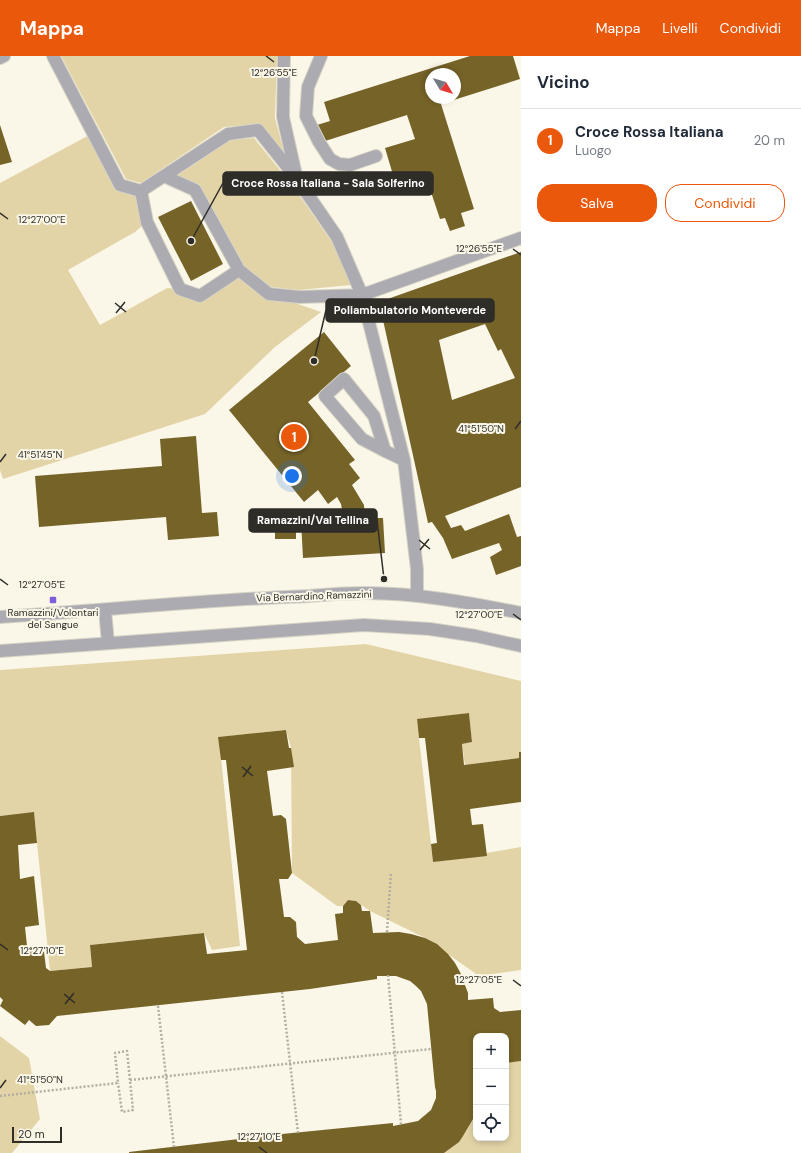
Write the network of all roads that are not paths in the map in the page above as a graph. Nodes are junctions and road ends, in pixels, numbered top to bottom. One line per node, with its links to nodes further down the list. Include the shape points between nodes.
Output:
1 (4, 56): 5 (street)
2 (53, 56): 9 (street, via 120,185)
3 (284, 56): 8 (street, via 283,117)
4 (321, 56): 6 (street, via 308,87 306,116 319,142 330,159 339,164 350,165)
5 (0, 58)
6 (376, 156)
7 (164, 176): 8 (street, via 228,134 258,130); 9 (street); 11 (street, via 195,190)
8 (297, 178): 12 (street, via 337,237)
9 (141, 191): 11 (street, via 147,222 180,290 200,296)
10 (521, 238): 12 (street)
11 (239, 270): 12 (street, via 269,294 300,297)
12 (362, 294): 14 (street)
13 (385, 451): 13 (street, via 362,439 325,396 344,379 374,416); 14 (street)
14 (404, 460): 15 (street, via 417,569)
15 (417, 596): 16 (street, Via Bernardino Ramazzini, via 358,593); 17 (street, Via Bernardino Ramazzini)
16 (105, 610): 18 (street, Via Bernardino Ramazzini); 19 (street)
17 (521, 613)
18 (0, 617)
19 (108, 643): 20 (street, via 364,625 430,629); 21 (street)
20 (521, 646)
21 (0, 650)

